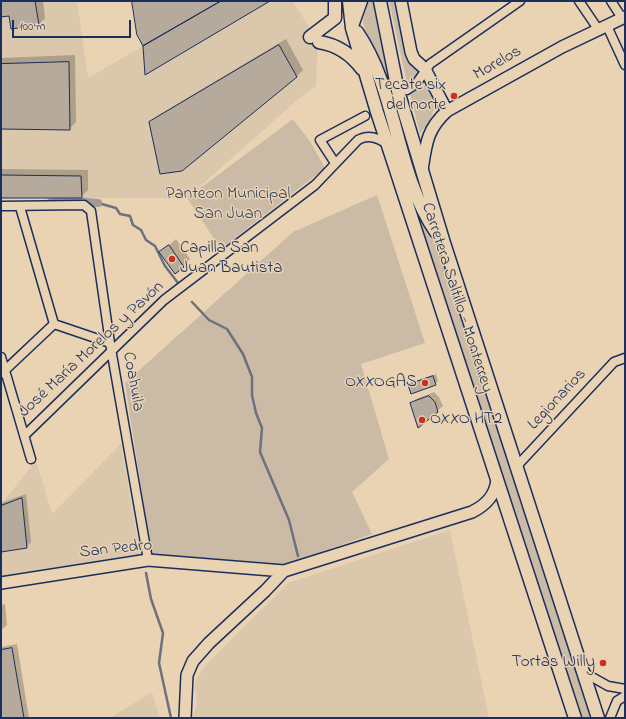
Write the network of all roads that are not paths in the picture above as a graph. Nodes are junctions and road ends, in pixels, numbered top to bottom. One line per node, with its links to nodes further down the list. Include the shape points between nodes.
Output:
1 (335, 1): 14 (main road, via 335,18 315,39 345,52 356,61)
2 (348, 1): 10 (main road, Carretera Saltillo - Monterrey)
3 (361, 1): 10 (main road)
4 (380, 1): 20 (main road, Carretera Saltillo - Monterrey, via 398,91)
5 (401, 1): 13 (street, via 411,52 414,59)
6 (520, 1): 13 (street)
7 (580, 1): 11 (street)
8 (611, 1): 9 (street)
9 (624, 18): 11 (street, Morelos)
10 (352, 28): 14 (main road, Carretera Saltillo - Monterrey); 23 (main road, via 355,28 372,56 415,190 427,217)
11 (602, 28): 12 (street); 16 (street, Morelos, via 562,47)
12 (625, 65)
13 (425, 69): 15 (street, via 416,84); 16 (street)
14 (366, 75): 18 (main road, Carretera Saltillo - Monterrey)
15 (407, 90)
16 (448, 111): 20 (street, Morelos, via 430,131)
17 (365, 116): 19 (street, via 320,140)
18 (388, 145): 19 (street, José María Morelos y Pavón, via 376,138 363,137 351,145); 32 (main road, Carretera Saltillo - Monterrey)
19 (335, 163): 25 (street, José María Morelos y Pavón, via 315,185 164,300)
20 (422, 170): 23 (main road, Carretera Saltillo - Monterrey)
21 (1, 206): 22 (street)
22 (20, 206): 24 (street); 25 (street, Coahuila, via 84,205 90,208 93,214)
23 (444, 243): 31 (main road, Carretera Saltillo - Monterrey)
24 (54, 324): 25 (street); 28 (street)
25 (111, 347): 29 (street, José María Morelos y Pavón); 33 (street, Coahuila)
26 (1, 357): 28 (street)
27 (625, 358): 31 (street, Legionarios, via 614,362)
28 (3, 373): 29 (street)
29 (25, 435): 30 (street)
30 (31, 459)
31 (516, 467): 38 (main road, Carretera Saltillo - Monterrey)
32 (497, 480): 35 (street, via 488,502 472,512); 42 (main road, Carretera Saltillo - Monterrey)
33 (148, 560): 34 (street, San Pedro); 36 (street, San Pedro)
34 (254, 569): 35 (street, San Pedro); 37 (street, via 264,580)
35 (284, 571): 37 (street)
36 (1, 583)
37 (265, 591): 41 (street, via 208,643 193,661 188,675)
38 (583, 672): 39 (street, via 608,686); 43 (main road, Carretera Saltillo - Monterrey)
39 (625, 689)
40 (625, 696): 44 (street, via 617,701)
41 (184, 718)
42 (575, 718)
43 (598, 718)
44 (610, 718)

